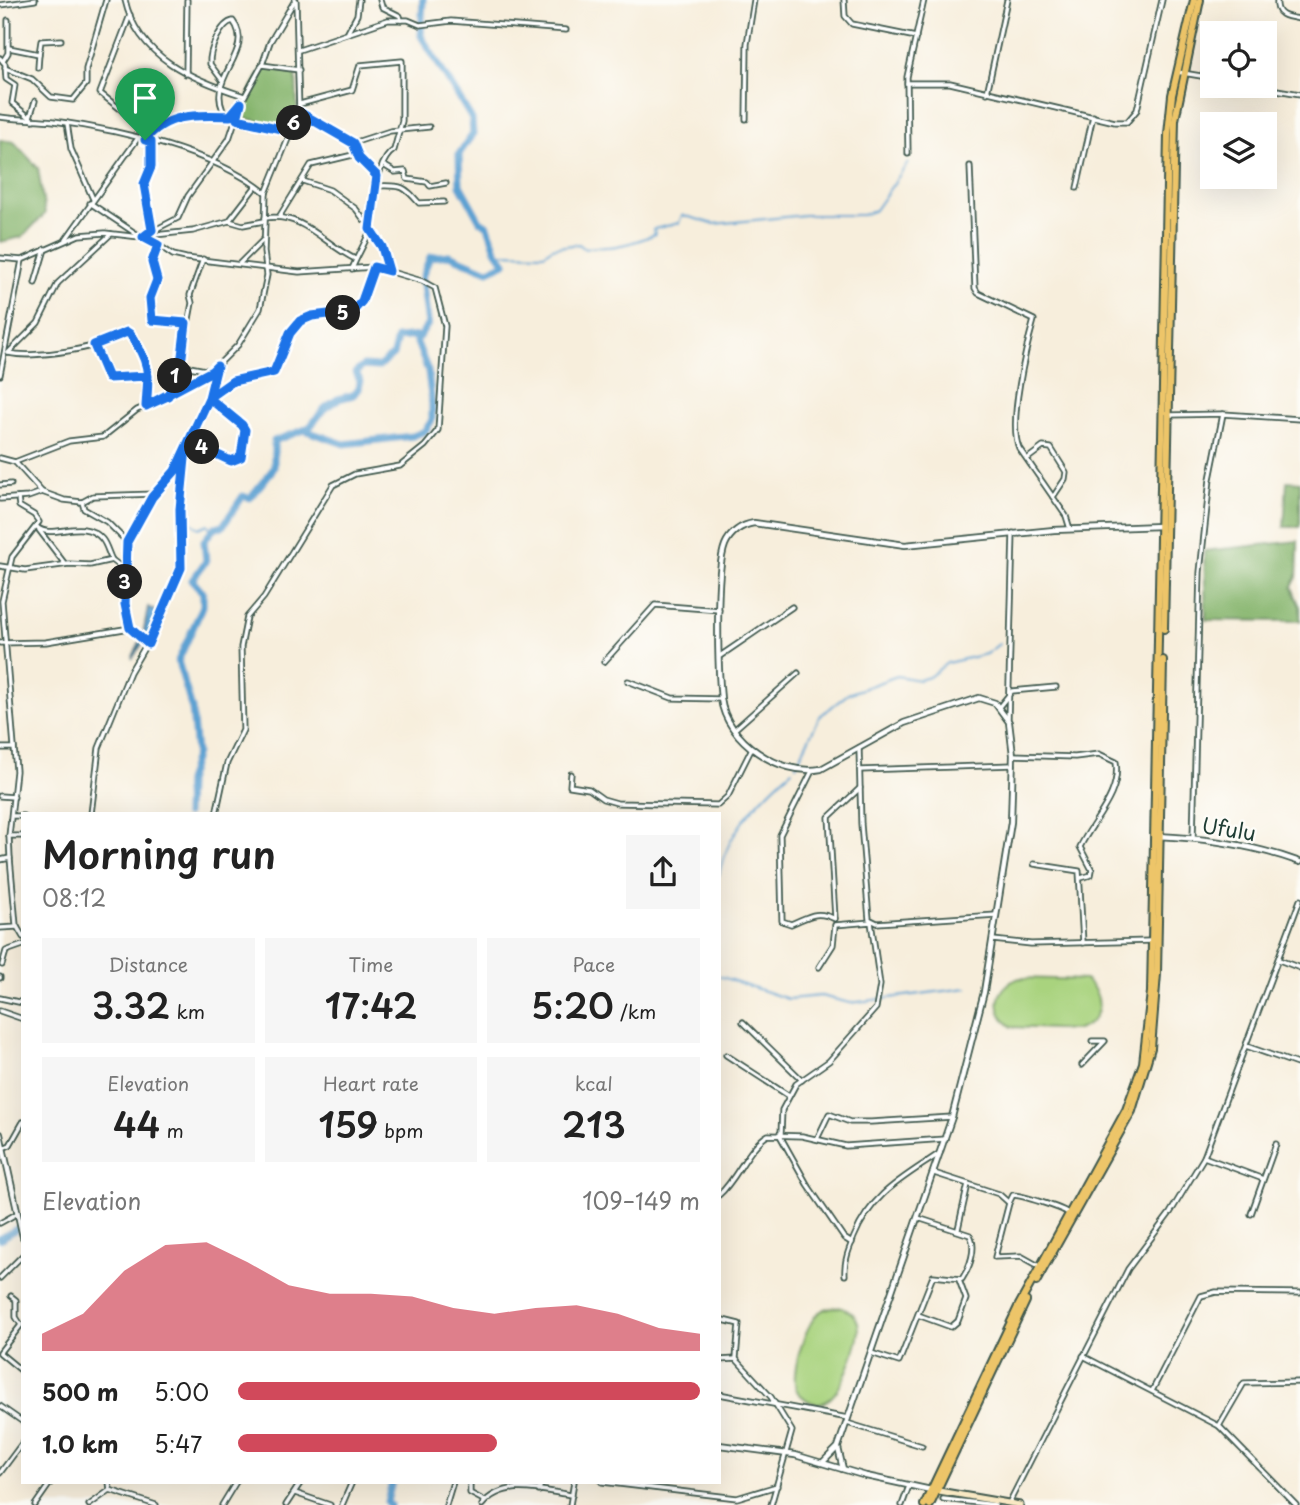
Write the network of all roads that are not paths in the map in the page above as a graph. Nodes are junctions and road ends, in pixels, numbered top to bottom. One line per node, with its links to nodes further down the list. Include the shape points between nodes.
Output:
1 (35, 0): 16 (street)
2 (106, 0): 30 (street, via 86,83 73,100 51,97 32,79)
3 (125, 0): 17 (street)
4 (187, 0): 34 (street)
5 (295, 0): 26 (street); 29 (street)
6 (359, 0): 22 (street)
7 (380, 0): 20 (street, via 382,7)
8 (754, 0): 52 (street, via 747,44)
9 (844, 0): 23 (street, via 845,16 852,24)
10 (924, 0): 23 (street)
11 (1007, 0): 40 (street)
12 (1162, 0): 48 (street, via 1135,115 1122,122)
13 (1195, 0): 33 (highway)
14 (1200, 0): 33 (highway)
15 (1277, 0): 18 (street, via 1282,16)
16 (0, 5)
17 (130, 15): 34 (street, via 147,47); 54 (street, via 100,93 124,112)
18 (1300, 19)
19 (8, 20): 25 (street)
20 (401, 20): 21 (street, via 420,25 451,21); 22 (street, via 384,20)
21 (566, 30)
22 (348, 32): 26 (street)
23 (916, 37): 37 (street)
24 (61, 40): 27 (street, via 41,41)
25 (9, 48): 27 (street); 28 (street)
26 (299, 50): 32 (street)
27 (39, 54): 31 (street)
28 (2, 60): 30 (street)
29 (261, 65): 32 (street); 42 (street)
30 (5, 68): 50 (street, via 6,79 15,85 12,103)
31 (38, 68)
32 (299, 70): 45 (street)
33 (1180, 73): 35 (street); 110 (highway, via 1171,190); 125 (highway, via 1170,117 1167,169)
34 (186, 74): 38 (street)
35 (1200, 76)
36 (222, 80): 36 (street, via 237,53 233,21 225,24 211,50 210,64); 38 (street)
37 (907, 83): 40 (street, via 950,83); 63 (street)
38 (220, 88): 42 (street); 47 (street, via 218,103)
39 (1277, 90): 41 (street)
40 (987, 93): 48 (street)
41 (1300, 94)
42 (244, 96): 44 (street)
43 (35, 101): 50 (street)
44 (241, 103): 47 (street); 51 (street)
45 (300, 104): 46 (street); 57 (street, via 352,90 360,65 401,59)
46 (299, 112): 56 (street); 61 (street)
47 (226, 116): 54 (street, via 190,114)
48 (1093, 116): 72 (street)
49 (0, 117): 50 (street)
50 (32, 119): 53 (street)
51 (237, 119): 56 (street); 64 (street)
52 (746, 119)
53 (67, 123): 58 (street); 74 (street, via 71,149)
54 (166, 125): 59 (street)
55 (429, 127): 57 (street)
56 (290, 131): 73 (street)
57 (400, 131): 61 (street); 65 (street)
58 (138, 138): 59 (street); 74 (street)
59 (145, 140): 60 (street)
60 (151, 142): 64 (street); 81 (street, via 151,167 144,184)
61 (353, 143): 62 (street)
62 (357, 154): 67 (street); 68 (street, via 311,165)
63 (908, 154)
64 (213, 162): 70 (street); 81 (street, via 178,218)
65 (385, 166): 67 (street); 69 (street, via 395,172 403,170 407,179 430,186)
66 (970, 166): 115 (street, via 975,288 1034,320 1014,424 1016,440)
67 (377, 176): 71 (street)
68 (303, 181): 76 (street); 79 (street, via 330,191)
69 (446, 183)
70 (256, 186): 73 (street); 78 (street)
71 (377, 186): 75 (street, via 414,193 419,203); 79 (street)
72 (1077, 188)
73 (266, 193): 77 (street)
74 (91, 201): 83 (street); 85 (street)
75 (444, 202)
76 (279, 217): 77 (street); 91 (street, via 310,226)
77 (265, 220): 78 (street, via 243,225); 84 (street)
78 (229, 221): 83 (street)
79 (371, 222): 80 (street)
80 (370, 229): 91 (street); 96 (street, via 382,247)
81 (152, 230): 83 (street)
82 (111, 234): 83 (street); 85 (street, via 86,234); 100 (street, via 58,282 38,323)
83 (141, 237): 86 (street)
84 (264, 239): 92 (street); 93 (street)
85 (65, 241): 87 (street)
86 (158, 245): 89 (street, via 173,255); 98 (street, via 152,262 157,280 150,298 150,317)
87 (45, 249): 90 (street); 97 (street)
88 (0, 258): 90 (street)
89 (203, 259): 92 (street); 98 (street)
90 (22, 260): 100 (street)
91 (355, 260): 95 (street)
92 (240, 263): 93 (street)
93 (266, 267): 95 (street, via 319,273); 102 (street, via 258,314)
94 (374, 267): 95 (street); 96 (street); 107 (street, via 357,308 300,321 274,372 233,381)
95 (352, 269)
96 (389, 271): 164 (street, via 430,285 438,297 445,326 438,430 400,466 355,474 333,485 247,617 240,664 243,730 227,763)
97 (35, 283)
98 (186, 323): 101 (street)
99 (94, 345): 100 (street, via 53,353); 105 (street, via 108,378); 105 (street, via 127,332 144,351)
100 (6, 353): 104 (street)
101 (179, 365): 103 (street); 106 (street)
102 (217, 366): 103 (street); 107 (street)
103 (212, 371): 106 (street)
104 (0, 375)
105 (148, 376): 108 (street)
106 (168, 396): 108 (street)
107 (209, 398): 112 (street); 112 (street, via 238,419 245,430 241,457 231,461)
108 (146, 406): 116 (street, via 103,437 69,441)
109 (1223, 414): 110 (street); 111 (street); 170 (street, via 1210,479 1200,572)
110 (1168, 415): 169 (highway)
111 (1300, 419)
112 (190, 442): 113 (street)
113 (186, 448): 120 (street, via 170,479); 140 (street, via 181,568)
114 (0, 458): 116 (street)
115 (1027, 459): 121 (street); 121 (street, via 1043,447 1051,449 1066,472)
116 (15, 462): 119 (street)
117 (11, 484): 118 (street)
118 (0, 485)
119 (42, 492): 122 (street); 124 (street)
120 (155, 494): 124 (street, via 93,496); 129 (street)
121 (1053, 497): 127 (street)
122 (18, 498): 123 (street); 126 (street, via 19,506 38,518)
123 (0, 499)
124 (82, 502): 129 (street, via 84,509 107,522)
125 (1161, 526): 127 (street); 169 (highway)
126 (37, 527): 130 (street, via 45,532 83,529 102,540); 131 (street); 133 (street)
127 (1070, 529): 128 (street)
128 (1013, 533): 137 (street, via 905,545 746,524 730,536 723,551); 146 (street, via 1012,656)
129 (127, 542): 134 (street)
130 (112, 560): 131 (street); 134 (street)
131 (65, 564): 133 (street, via 25,570)
132 (0, 566): 133 (street)
133 (9, 567): 135 (street)
134 (125, 571): 138 (street)
135 (1, 601): 139 (street)
136 (792, 607): 141 (street)
137 (720, 610): 141 (street); 142 (street, via 655,605)
138 (130, 628): 139 (street, via 46,642); 140 (street)
139 (2, 643): 152 (street)
140 (148, 644): 163 (street, via 130,672 97,753)
141 (720, 656): 147 (street)
142 (604, 662)
143 (798, 673): 150 (street)
144 (628, 681): 147 (street, via 672,698)
145 (1056, 687): 146 (street)
146 (1007, 694): 148 (street); 149 (street)
147 (721, 699): 150 (street)
148 (999, 707): 149 (street); 154 (street, via 983,699 964,702 904,723)
149 (1009, 722): 155 (street)
150 (733, 731): 153 (street)
151 (0, 748): 152 (street)
152 (14, 748): 162 (street)
153 (752, 748): 158 (street); 159 (street, via 728,796 714,806 617,803 593,790 570,786)
154 (859, 748): 157 (street); 158 (street)
155 (1013, 755): 156 (street); 175 (street, via 1099,754 1115,761 1105,809 1080,847 1092,870)
156 (1013, 765): 157 (street); 179 (street, via 1011,822)
157 (860, 770): 160 (street)
158 (811, 771): 180 (street, via 780,835 782,921 791,924 804,915 822,914)
159 (571, 774)
160 (860, 788): 180 (street, via 830,817); 181 (street, via 867,911)
161 (0, 796): 162 (street)
162 (14, 797): 165 (street)
163 (90, 812)
164 (216, 812)
165 (13, 816): 166 (street); 167 (street)
166 (21, 816)
167 (9, 836): 168 (street); 171 (street)
168 (21, 836)
169 (1155, 836): 170 (street, Ufulu); 187 (highway); 276 (highway, via 1155,1020 1140,1093 1030,1292)
170 (1193, 838): 173 (street, Ufulu, via 1258,848)
171 (10, 858): 172 (street); 178 (street)
172 (0, 860)
173 (1300, 862)
174 (1034, 864): 175 (street, via 1076,869)
175 (1082, 878): 188 (street)
176 (1300, 900): 190 (street)
177 (21, 909): 178 (street)
178 (15, 910): 183 (street)
179 (996, 915): 181 (street); 186 (street)
180 (835, 919): 182 (street)
181 (872, 922): 182 (street); 204 (street, via 880,985 874,1011 829,1061)
182 (835, 925): 192 (street, via 833,945)
183 (17, 927): 184 (street); 185 (street)
184 (0, 928)
185 (21, 934)
186 (993, 940): 188 (street); 206 (street)
187 (1152, 941): 188 (street); 223 (highway, via 1150,1021 1140,1073 1118,1126)
188 (1083, 943)
189 (21, 947): 191 (street, via 6,951)
190 (1279, 960): 193 (street); 200 (street)
191 (2, 965)
192 (819, 967)
193 (1300, 968)
194 (0, 998): 195 (street)
195 (21, 1003)
196 (0, 1011): 197 (street)
197 (21, 1018)
198 (743, 1021): 204 (street)
199 (1092, 1041): 202 (street, via 1105,1041)
200 (1246, 1046): 203 (street); 215 (street)
201 (726, 1055): 205 (street)
202 (1082, 1065)
203 (1300, 1065)
204 (802, 1080): 205 (street)
205 (789, 1096): 209 (street, via 782,1110)
206 (952, 1117): 210 (street, via 850,1122 829,1114); 211 (street)
207 (21, 1126): 213 (street, via 10,1145)
208 (0, 1134): 213 (street)
209 (780, 1134): 210 (street); 219 (street, via 768,1135 757,1144); 229 (street, via 807,1184)
210 (817, 1139): 211 (street, via 846,1146)
211 (945, 1139): 214 (street)
212 (1276, 1144): 217 (street)
213 (2, 1149): 222 (street)
214 (940, 1153): 216 (street); 229 (street, via 864,1212)
215 (1205, 1157): 217 (street); 241 (street, via 1170,1213 1133,1259)
216 (934, 1173): 218 (street); 225 (street)
217 (1263, 1179): 224 (street)
218 (968, 1184): 220 (street, via 999,1194); 227 (street)
219 (721, 1193)
220 (1009, 1203): 223 (street, via 1013,1195 1024,1196); 231 (street, via 995,1257 1021,1256)
221 (21, 1205): 222 (street)
222 (15, 1211): 226 (street); 228 (street)
223 (1069, 1213): 231 (highway)
224 (1251, 1214)
225 (918, 1218): 227 (street); 240 (street)
226 (0, 1223)
227 (958, 1229): 234 (street, via 974,1243 965,1276)
228 (21, 1232)
229 (852, 1243): 232 (street)
230 (21, 1257): 233 (street)
231 (1040, 1266): 276 (highway)
232 (845, 1275)
233 (0, 1278)
234 (959, 1280): 237 (street, via 933,1276); 237 (street, via 966,1299 951,1327)
235 (1300, 1293): 246 (street, via 1216,1292 1201,1296)
236 (11, 1296): 239 (street, via 21,1323)
237 (918, 1315): 240 (street, via 899,1362)
238 (721, 1320): 242 (street, via 739,1324)
239 (0, 1352): 244 (street)
240 (871, 1353): 250 (street)
241 (1083, 1356): 246 (street); 283 (street)
242 (736, 1359): 243 (street); 248 (street)
243 (721, 1360)
244 (21, 1370)
245 (1300, 1382): 252 (street, via 1244,1383)
246 (1152, 1391): 252 (street)
247 (721, 1395): 248 (street)
248 (775, 1404): 250 (street); 257 (street, via 792,1431)
249 (0, 1406): 251 (street)
250 (848, 1420): 255 (street); 256 (street)
251 (21, 1421)
252 (1219, 1426): 300 (street)
253 (21, 1444): 260 (street)
254 (721, 1445): 257 (street)
255 (922, 1446)
256 (838, 1447): 258 (street); 259 (street)
257 (785, 1453): 258 (street); 272 (street)
258 (823, 1462): 259 (street)
259 (843, 1469): 273 (street)
260 (0, 1473)
261 (50, 1484): 284 (street)
262 (109, 1484): 275 (street)
263 (235, 1484): 287 (street)
264 (300, 1484): 278 (street)
265 (351, 1484): 290 (street)
266 (452, 1484): 291 (street)
267 (471, 1484): 282 (street, via 470,1493)
268 (508, 1484): 274 (street)
269 (541, 1484): 277 (street)
270 (574, 1484): 279 (street)
271 (617, 1484): 280 (street)
272 (777, 1486): 280 (street, via 737,1498); 294 (street)
273 (909, 1486): 276 (street); 295 (street)
274 (508, 1488): 277 (street); 282 (street)
275 (110, 1490): 285 (street); 286 (street)
276 (934, 1490): 283 (main road); 296 (highway); 297 (highway)
277 (539, 1491): 279 (street)
278 (295, 1493): 288 (street); 289 (street)
279 (572, 1495): 292 (street)
280 (709, 1496): 293 (street)
281 (943, 1499): 298 (street)
282 (484, 1503)
283 (1009, 1503): 299 (main road)
284 (35, 1505)
285 (89, 1505)
286 (156, 1505)
287 (222, 1505)
288 (286, 1505)
289 (330, 1505)
290 (342, 1505)
291 (446, 1505)
292 (570, 1505)
293 (707, 1505)
294 (771, 1505)
295 (902, 1505)
296 (924, 1505)
297 (930, 1505)
298 (995, 1505)
299 (1020, 1505)
300 (1296, 1505)

